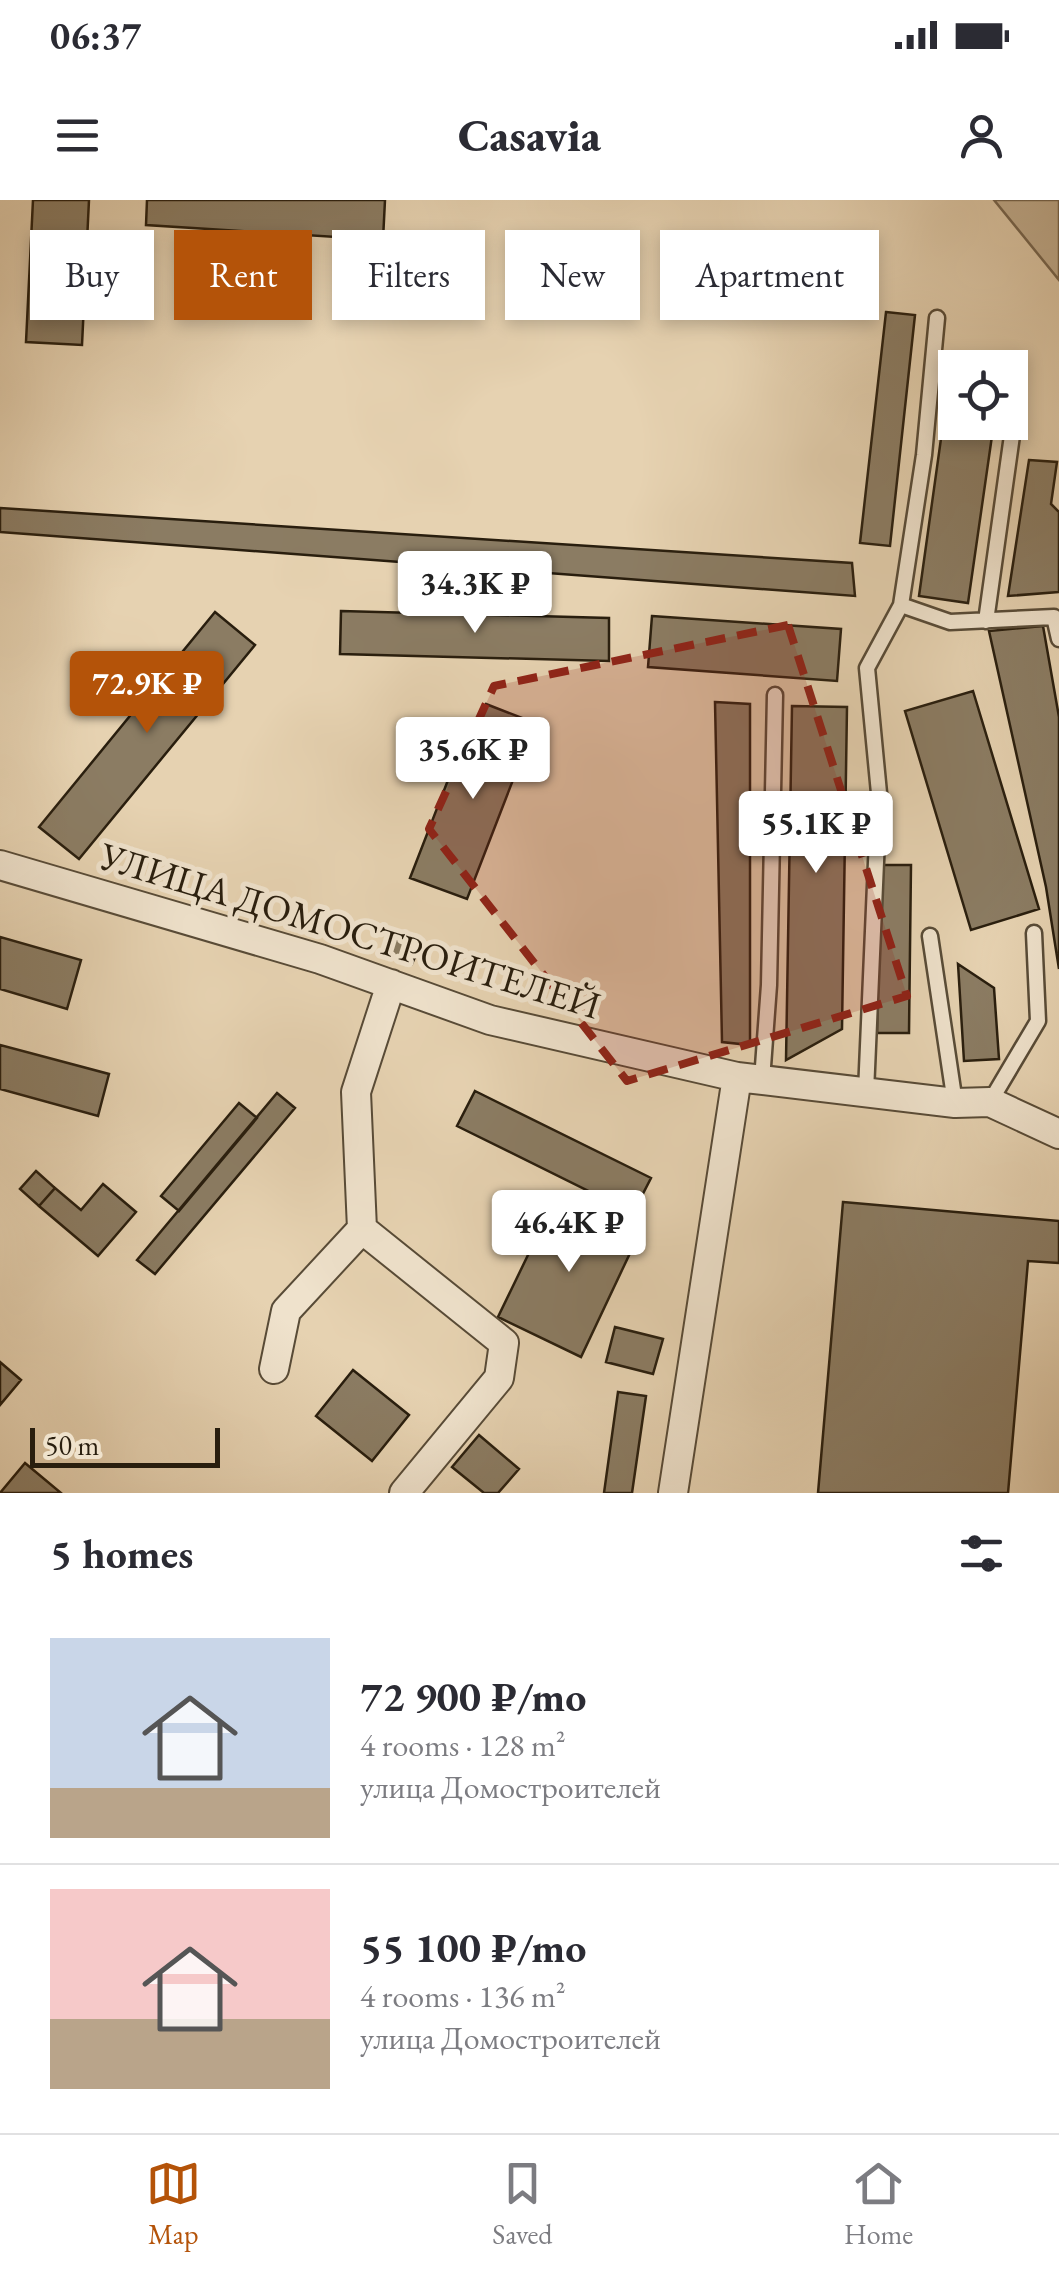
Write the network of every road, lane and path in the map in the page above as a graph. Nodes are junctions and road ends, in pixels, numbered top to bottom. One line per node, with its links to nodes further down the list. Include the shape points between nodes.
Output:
1 (937, 318): 3 (lane)
2 (1011, 440): 4 (lane)
3 (901, 606): 4 (lane, via 950,622); 12 (lane, via 868,668 880,794)
4 (986, 621): 5 (lane, via 1054,616)
5 (1059, 640)
6 (775, 696): 11 (lane, via 768,984)
7 (0, 865): 10 (street, УЛИЦА ДОМОСТРОИТЕЛЕЙ)
8 (1034, 933): 13 (lane, via 1038,1021)
9 (930, 936): 14 (lane)
10 (390, 984): 11 (street, УЛИЦА ДОМОСТРОИТЕЛЕЙ, via 490,1020); 16 (street, via 356,1092)
11 (750, 1079): 12 (street, УЛИЦА ДОМОСТРОИТЕЛЕЙ); 19 (street)
12 (866, 1092): 14 (street, УЛИЦА ДОМОСТРОИТЕЛЕЙ)
13 (990, 1102): 14 (street, УЛИЦА ДОМОСТРОИТЕЛЕЙ); 15 (street)
14 (955, 1103)
15 (1059, 1134)
16 (362, 1229): 17 (street, via 286,1312); 18 (street, via 504,1343 499,1378)
17 (274, 1369)
18 (404, 1493)
19 (673, 1493)

